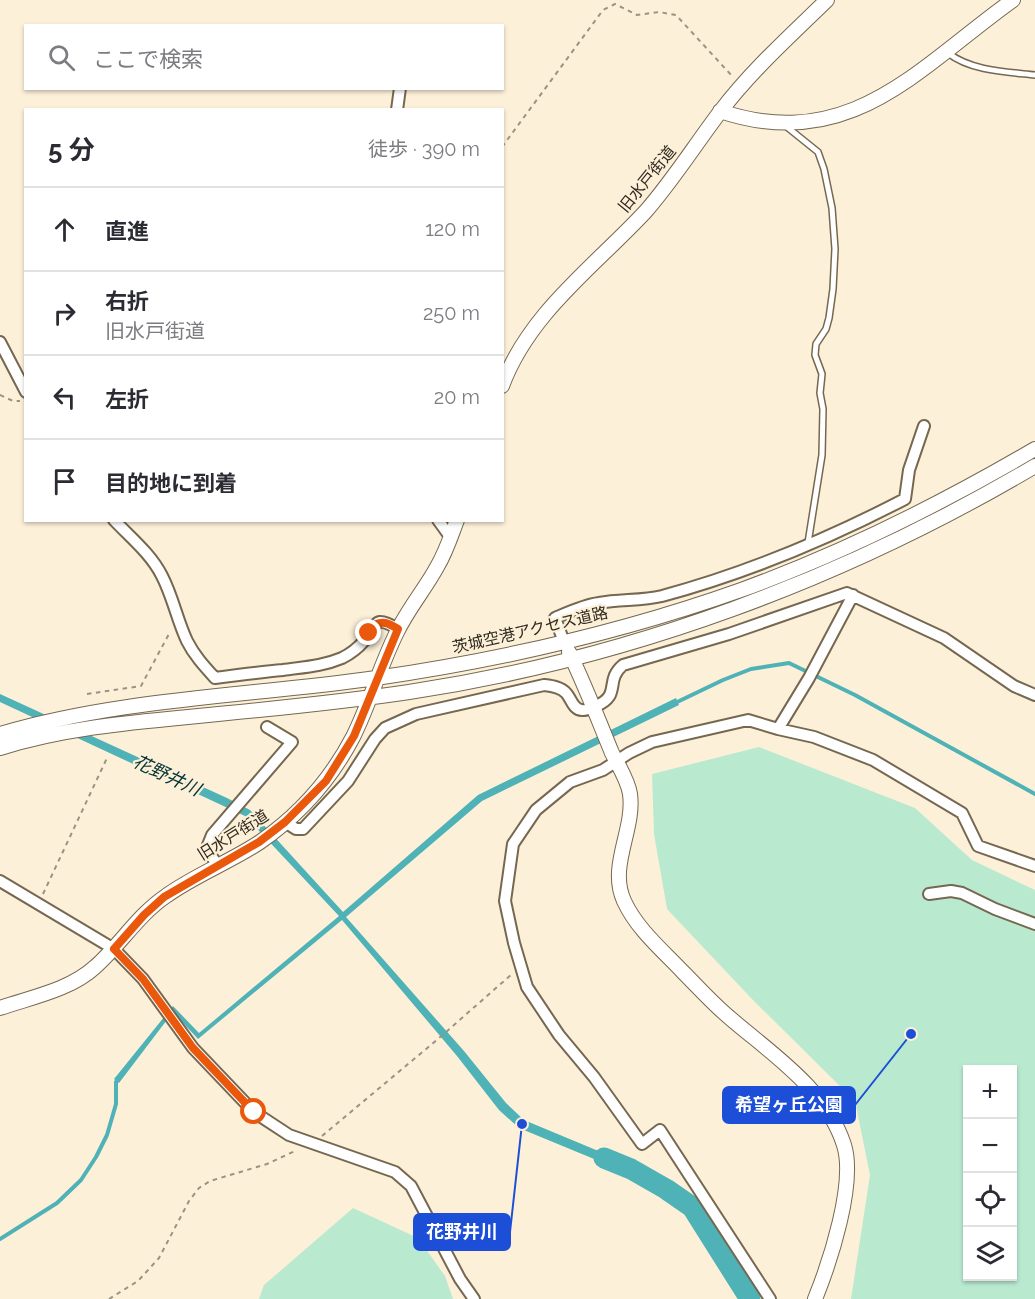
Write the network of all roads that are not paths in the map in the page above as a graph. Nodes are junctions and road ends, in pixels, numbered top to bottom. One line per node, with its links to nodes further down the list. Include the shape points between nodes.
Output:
1 (827, 0): 7 (street, 旧水戸街道)
2 (1013, 0): 3 (street)
3 (947, 52): 4 (lane, via 986,69); 8 (street, via 861,108 841,116)
4 (1035, 75)
5 (400, 90): 6 (street)
6 (397, 108)
7 (720, 111): 8 (street, via 740,118); 10 (street, 旧水戸街道, via 646,210 544,316 517,352)
8 (780, 122): 19 (lane, via 818,152 832,208 835,249 829,318 816,344 815,355 822,374 822,454)
9 (0, 342): 11 (street)
10 (504, 381)
11 (24, 388)
12 (924, 426): 19 (street, via 909,470 905,499)
13 (1035, 449): 22 (street, 茨城空港アクセス道路, via 919,513 828,555 740,590)
14 (1035, 466): 23 (street, via 835,568 659,634)
15 (116, 522): 21 (street, via 150,556 161,574 186,640 215,678 324,665 356,648 377,623 387,622)
16 (439, 522): 18 (street)
17 (456, 522): 18 (street, 旧水戸街道)
18 (451, 538): 21 (street, 旧水戸街道, via 437,568)
19 (808, 545): 22 (street, via 663,596 600,603 565,614 555,618)
20 (853, 596): 25 (street, via 944,638 1014,686); 27 (street, via 847,593 623,665 614,676 608,700); 29 (street)
21 (398, 629): 24 (street, 旧水戸街道)
22 (564, 642): 23 (street); 24 (street, 茨城空港アクセス道路)
23 (573, 659): 26 (street); 27 (street)
24 (376, 678): 26 (street, 旧水戸街道); 30 (street, 茨城空港アクセス道路, via 109,710)
25 (1035, 694)
26 (370, 698): 31 (street, via 92,728); 33 (street, 旧水戸街道, via 354,736 331,774)
27 (592, 707): 32 (street); 33 (street, via 577,709 567,693 544,685 416,714 385,728 348,781 303,829)
28 (267, 727): 34 (street, via 292,742 212,835 208,845)
29 (778, 729): 32 (street, via 748,720 717,726 652,742); 35 (street, via 814,737 873,760 962,813 978,846)
30 (0, 734)
31 (0, 748)
32 (616, 762): 42 (street, via 570,783 536,810 513,844 505,901 526,987 642,1144 660,1130); 43 (street, via 630,793 618,879 632,917 728,1016 809,1087 826,1108 844,1146 846,1191)
33 (280, 826): 34 (street, 旧水戸街道)
34 (218, 865): 39 (street, 旧水戸街道, via 164,897)
35 (1035, 866)
36 (0, 881): 39 (street)
37 (929, 894): 38 (street, via 962,893)
38 (1035, 924)
39 (114, 949): 40 (street, 旧水戸街道, via 79,979); 41 (street, via 143,979 193,1048 254,1112 289,1135 395,1172 411,1186 459,1279)
40 (0, 1008)
41 (474, 1299)
42 (770, 1299)
43 (815, 1299)

